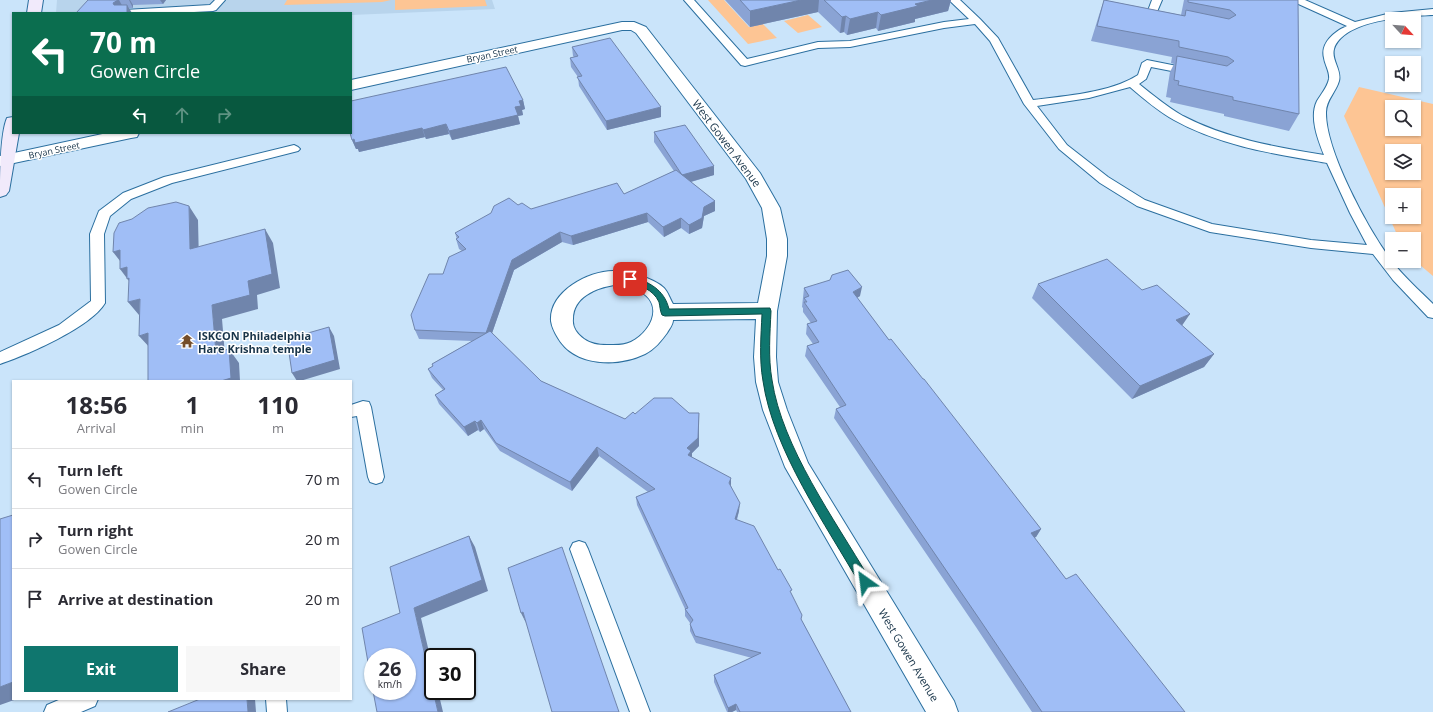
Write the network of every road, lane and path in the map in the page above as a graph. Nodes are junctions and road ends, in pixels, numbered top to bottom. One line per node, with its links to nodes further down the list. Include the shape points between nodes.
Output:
1 (36, 0): 7 (main road)
2 (220, 0): 8 (lane, via 213,8)
3 (689, 0): 11 (lane, via 745,63 818,45 850,44)
4 (954, 0): 11 (lane)
5 (1157, 0): 10 (lane, via 1151,16)
6 (1297, 0): 12 (lane)
7 (34, 12)
8 (143, 12)
9 (1433, 12): 12 (lane, via 1402,14)
10 (1175, 20)
11 (977, 21): 17 (lane, via 994,40)
12 (1354, 25): 21 (lane, via 1339,34 1329,46 1328,53 1334,77 1333,84 1321,102 1320,114)
13 (634, 26): 16 (street, Bryan Street, via 599,31); 25 (street, West Gowen Avenue, via 641,30 764,193 771,208 777,239 777,256)
14 (1204, 75): 15 (lane, via 1147,63 1142,77)
15 (1132, 84): 17 (lane, via 1088,95); 21 (lane, via 1172,114 1199,128 1262,149)
16 (352, 85)
17 (1030, 104): 24 (lane, via 1063,147 1104,180 1141,203 1217,229 1311,244)
18 (12, 126): 22 (main road)
19 (126, 134): 22 (street, Bryan Street)
20 (294, 149): 28 (lane, via 168,180 127,196 104,214 97,234 98,303 84,316 59,332)
21 (1332, 160): 24 (lane)
22 (3, 161): 23 (main road)
23 (0, 191)
24 (1377, 250): 27 (lane, via 1406,287)
25 (767, 311): 26 (street); 37 (street, West Gowen Avenue, via 767,382 797,466)
26 (665, 312): 26 (street, via 663,301 655,291 644,284 630,279 599,280 573,294 565,305 561,317 562,329 569,340 580,348 595,353 629,352 655,336 663,324)
27 (1433, 313)
28 (0, 358)
29 (352, 411): 30 (lane, via 363,407)
30 (376, 477)
31 (579, 549): 36 (lane)
32 (85, 700): 34 (lane)
33 (276, 700): 35 (lane)
34 (54, 712)
35 (277, 712)
36 (640, 712)
37 (943, 712)

